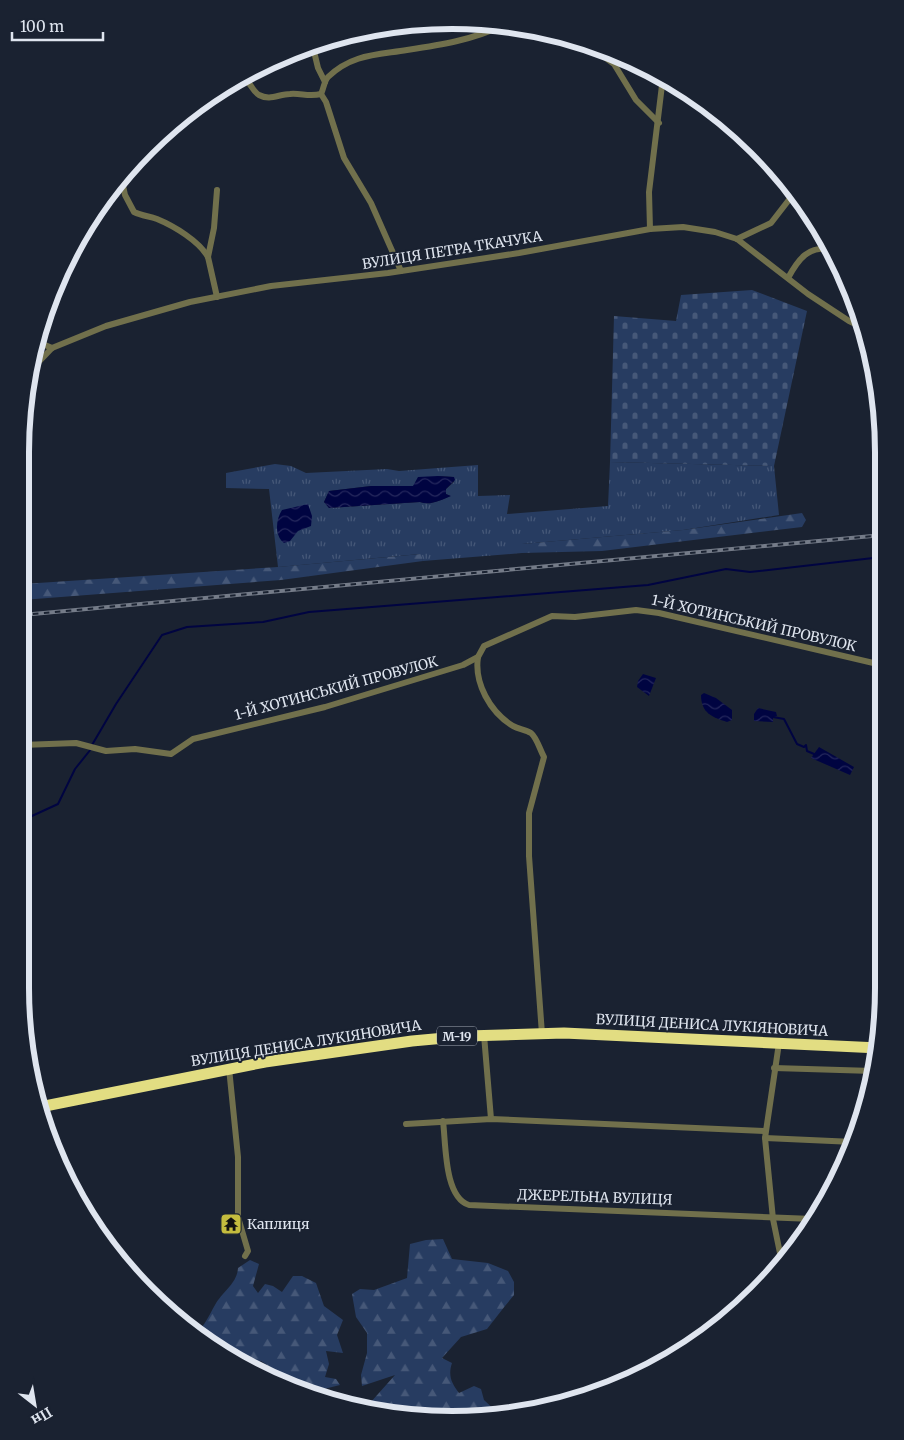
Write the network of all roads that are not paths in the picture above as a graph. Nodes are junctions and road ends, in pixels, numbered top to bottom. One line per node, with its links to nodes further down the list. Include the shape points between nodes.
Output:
1 (490, 31): 5 (street, via 474,38 374,53 336,71)
2 (314, 52): 5 (street)
3 (606, 58): 8 (street, via 614,64 636,100)
4 (248, 81): 7 (street, via 264,98)
5 (325, 82): 7 (street)
6 (662, 84): 8 (street)
7 (320, 94): 16 (street, via 344,158 372,203)
8 (659, 123): 12 (street, via 649,192)
9 (123, 186): 15 (street, via 134,212 175,228)
10 (217, 190): 15 (street)
11 (790, 197): 13 (street, via 770,223)
12 (650, 229): 13 (street, ВУЛИЦЯ ПЕТРА ТКАЧУКА, via 683,227); 16 (street, ВУЛИЦЯ ПЕТРА ТКАЧУКА)
13 (737, 239): 17 (street, ВУЛИЦЯ ПЕТРА ТКАЧУКА)
14 (824, 249): 17 (street, via 804,254)
15 (208, 257): 18 (street)
16 (401, 271): 18 (street, ВУЛИЦЯ ПЕТРА ТКАЧУКА, via 271,286)
17 (788, 278): 19 (street, ВУЛИЦЯ ПЕТРА ТКАЧУКА)
18 (217, 297): 21 (street, ВУЛИЦЯ ПЕТРА ТКАЧУКА, via 106,326)
19 (855, 324)
20 (43, 344): 21 (street)
21 (52, 348): 22 (street, ВУЛИЦЯ ПЕТРА ТКАЧУКА)
22 (39, 361)
23 (478, 657): 24 (street, 1-Й ХОТИНСЬКИЙ ПРОВУЛОК, via 484,646 552,616 575,617 636,610); 25 (street, 1-Й ХОТИНСЬКИЙ ПРОВУЛОК, via 415,681 325,707 193,739 172,754 135,749 106,751 76,743); 26 (street, via 479,680 489,702 511,725 532,734 544,757 529,813 528,856)
24 (875, 663)
25 (29, 745)
26 (542, 1034): 27 (highway, ВУЛИЦЯ ДЕНИСА ЛУКІЯНОВИЧА / М-19); 28 (highway, ВУЛИЦЯ ДЕНИСА ЛУКІЯНОВИЧА / М-19)
27 (484, 1035): 30 (highway, ВУЛИЦЯ ДЕНИСА ЛУКІЯНОВИЧА / М-19, via 412,1041); 34 (street)
28 (779, 1043): 29 (highway, ВУЛИЦЯ ДЕНИСА ЛУКІЯНОВИЧА / М-19); 31 (street)
29 (871, 1048)
30 (230, 1068): 33 (highway, ВУЛИЦЯ ДЕНИСА ЛУКІЯНОВИЧА / М-19); 42 (street, via 238,1157 238,1217 248,1251)
31 (774, 1068): 32 (street); 37 (street)
32 (867, 1071)
33 (45, 1106)
34 (491, 1119): 35 (street); 37 (street)
35 (443, 1121): 36 (street); 39 (street, ДЖЕРЕЛЬНА ВУЛИЦЯ, via 452,1189 460,1202)
36 (406, 1124)
37 (765, 1134): 38 (street); 39 (street)
38 (846, 1141)
39 (773, 1219): 40 (street, ДЖЕРЕЛЬНА ВУЛИЦЯ); 41 (street)
40 (806, 1220)
41 (780, 1255)
42 (245, 1256)

